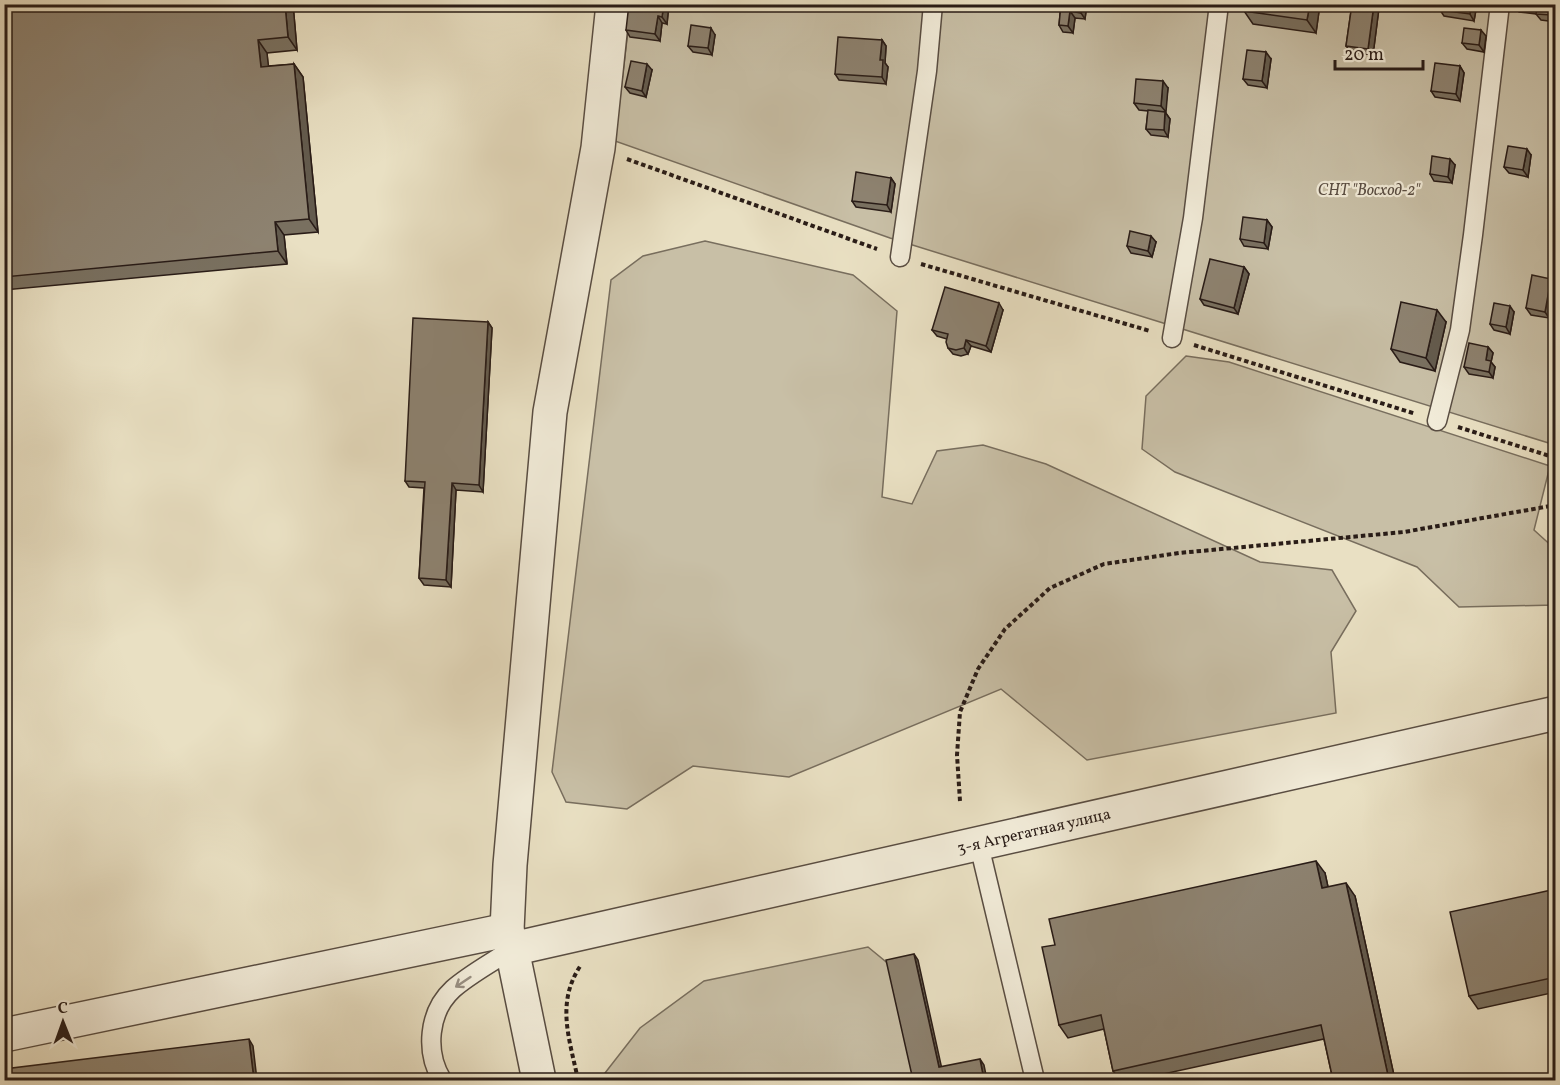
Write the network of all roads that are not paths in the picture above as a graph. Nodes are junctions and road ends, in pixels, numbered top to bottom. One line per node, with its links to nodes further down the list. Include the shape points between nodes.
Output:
1 (613, 4): 10 (street, via 598,148 550,412 510,865)
2 (933, 4): 5 (lane)
3 (1219, 4): 6 (lane, via 1193,218)
4 (1500, 4): 7 (lane, via 1460,330)
5 (900, 257)
6 (1172, 338)
7 (1437, 421)
8 (1556, 713): 9 (street, 3-я Агрегатная улица)
9 (979, 845): 10 (street, 3-я Агрегатная улица); 14 (lane)
10 (509, 940): 11 (street, 3-я Агрегатная улица); 12 (lane, one-way to 12, via 452,989 438,1009 431,1032 432,1056); 13 (street)
11 (4, 1035)
12 (442, 1080)
13 (538, 1080)
14 (1035, 1080)

